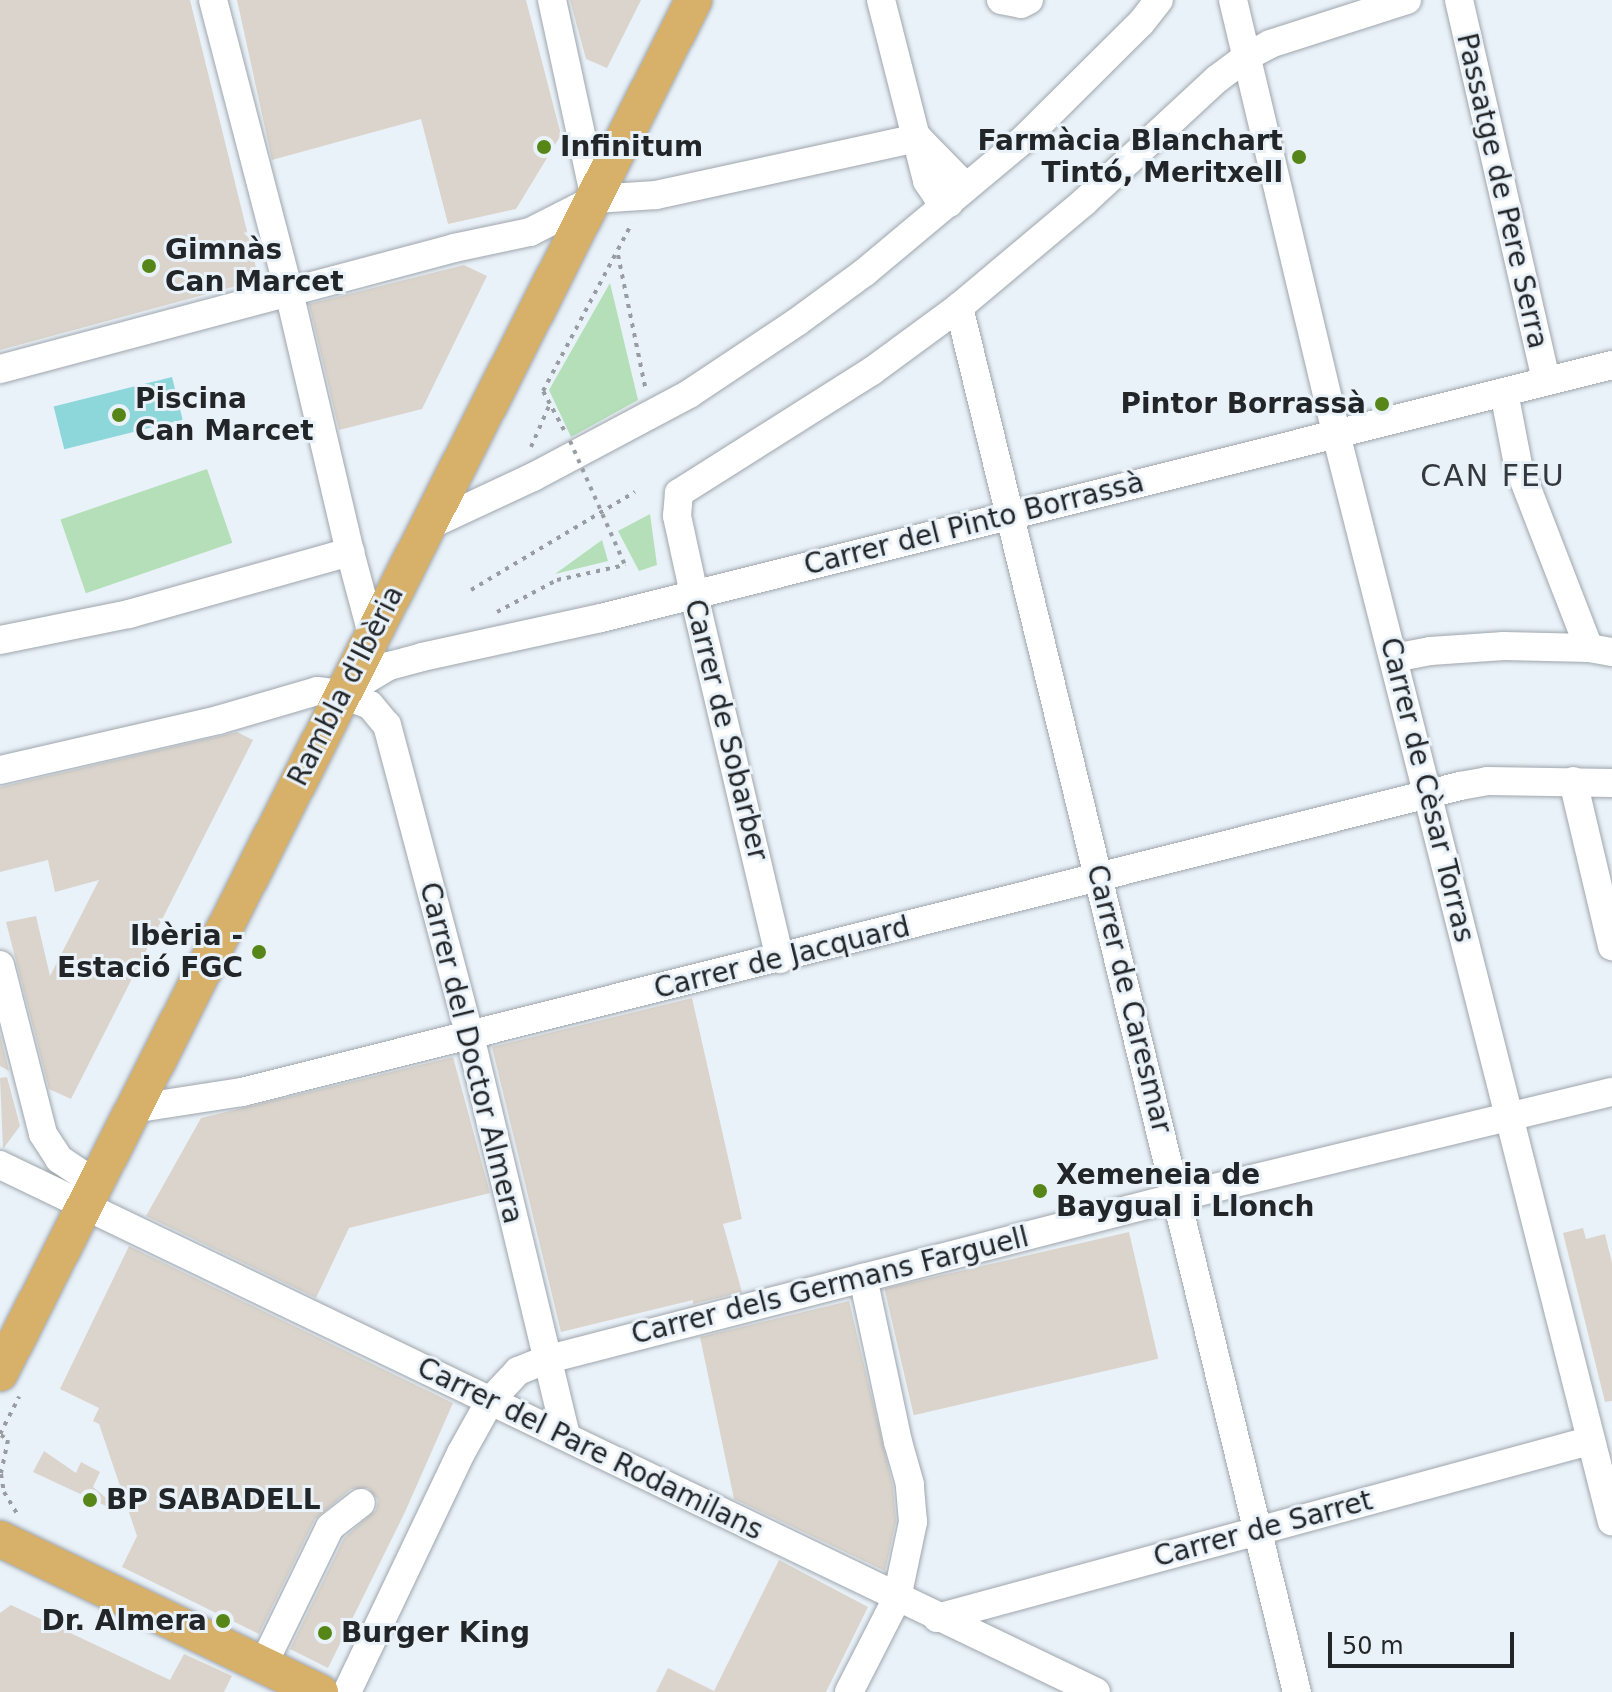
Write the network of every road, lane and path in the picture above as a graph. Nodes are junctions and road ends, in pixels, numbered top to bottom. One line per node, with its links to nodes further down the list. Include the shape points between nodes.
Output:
1 (213, 0): 17 (street)
2 (552, 0): 14 (street)
3 (694, 0): 14 (main road, Rambla d'Ibèria)
4 (881, 0): 12 (street)
5 (1001, 0): 6 (street)
6 (1029, 0)
7 (1159, 0): 15 (street, via 1025,138)
8 (1233, 0): 11 (street, Carrer de Cèsar Torras)
9 (1407, 0): 11 (street, via 1270,44)
10 (1459, 0): 21 (street, Passatge de Pere Serra)
11 (1246, 57): 18 (street); 26 (street, Carrer de Cèsar Torras)
12 (918, 138): 13 (street); 15 (street, via 927,181)
13 (646, 196): 14 (street); 16 (path)
14 (595, 199): 17 (street, via 530,232); 29 (main road, Rambla d'Ibèria)
15 (949, 203): 24 (street, via 797,322)
16 (617, 253): 23 (path, via 543,391); 24 (path)
17 (289, 292): 20 (street); 30 (street)
18 (959, 307): 28 (street, Carrer de Caresmar); 32 (street, Carrer de Sobarber, via 872,371 683,489 676,500)
19 (1612, 365): 21 (street, Carrer del Pinto Borrassà)
20 (0, 369)
21 (1546, 381): 22 (street, Carrer del Pinto Borrassà)
22 (1504, 392): 26 (street, Carrer del Pinto Borrassà); 36 (street, via 1518,465)
23 (549, 406): 25 (path); 33 (path, bridge, via 625,565 557,580)
24 (652, 413): 29 (street)
25 (538, 433)
26 (1336, 434): 28 (street, Carrer del Pinto Borrassà); 37 (street, Carrer de Cèsar Torras)
27 (635, 492): 31 (path)
28 (1011, 515): 32 (street, Carrer del Pinto Borrassà); 43 (street, Carrer de Caresmar)
29 (428, 526): 34 (main road, Rambla d'Ibèria)
30 (350, 552): 34 (street); 35 (street, via 129,614)
31 (471, 590)
32 (694, 594): 38 (street, Carrer del Pinto Borrassà, via 389,666); 45 (street, Carrer de Sobarber)
33 (494, 614)
34 (372, 634): 38 (main road, Rambla d'Ibèria)
35 (0, 640)
36 (1600, 650): 37 (street, via 1504,646)
37 (1394, 658): 42 (street, Carrer de Cèsar Torras)
38 (341, 694): 39 (street, via 317,691 218,720); 47 (street, Carrer del Doctor Almera, via 370,705 387,725); 49 (main road, Rambla d'Ibèria)
39 (0, 770)
40 (1573, 781): 41 (street, Carrer de Jacquard); 42 (street, Carrer de Jacquard, via 1487,781); 44 (street)
41 (1612, 783)
42 (1428, 794): 43 (street, Carrer de Jacquard); 50 (street, Carrer de Cèsar Torras)
43 (1099, 878): 45 (street, Carrer de Jacquard); 53 (street, Carrer de Caresmar)
44 (1612, 946)
45 (780, 959): 47 (street, Carrer de Jacquard)
46 (0, 965): 52 (street, via 47,1141)
47 (470, 1036): 49 (street, Carrer de Jacquard, via 242,1092); 55 (street, Carrer del Doctor Almera)
48 (1612, 1092): 50 (street, Carrer dels Germans Farguell)
49 (132, 1109): 52 (main road, Rambla d'Ibèria)
50 (1510, 1116): 53 (street, Carrer dels Germans Farguell); 60 (street, Carrer de Cèsar Torras)
51 (0, 1165): 52 (street)
52 (89, 1195): 56 (main road, Rambla d'Ibèria); 57 (street, Carrer del Pare Rodamilans)
53 (1177, 1197): 54 (street, Carrer dels Germans Farguell); 64 (street, Carrer de Caresmar)
54 (863, 1278): 55 (street, Carrer dels Germans Farguell); 65 (street, via 910,1484 913,1522)
55 (545, 1360): 57 (street, Carrer dels Germans Farguell, via 518,1371); 59 (street, Carrer del Doctor Almera)
56 (0, 1373)
57 (490, 1401): 59 (street, Carrer del Pare Rodamilans); 69 (street)
58 (0, 1435): 63 (path, via 8,1440 1,1474)
59 (566, 1436): 65 (street, Carrer del Pare Rodamilans)
60 (1589, 1441): 62 (street, Carrer de Cèsar Torras); 64 (street, Carrer de Sarret)
61 (361, 1503): 67 (street, via 330,1527)
62 (1612, 1522)
63 (12, 1531): 67 (main road)
64 (1258, 1531): 66 (street, Carrer de Sarret); 72 (street, Carrer de Caresmar)
65 (897, 1598): 66 (street, Carrer del Pare Rodamilans); 70 (street)
66 (937, 1618): 71 (street, Carrer del Pare Rodamilans)
67 (263, 1665): 68 (main road)
68 (320, 1692)
69 (347, 1692)
70 (849, 1692)
71 (1096, 1692)
72 (1297, 1692)

